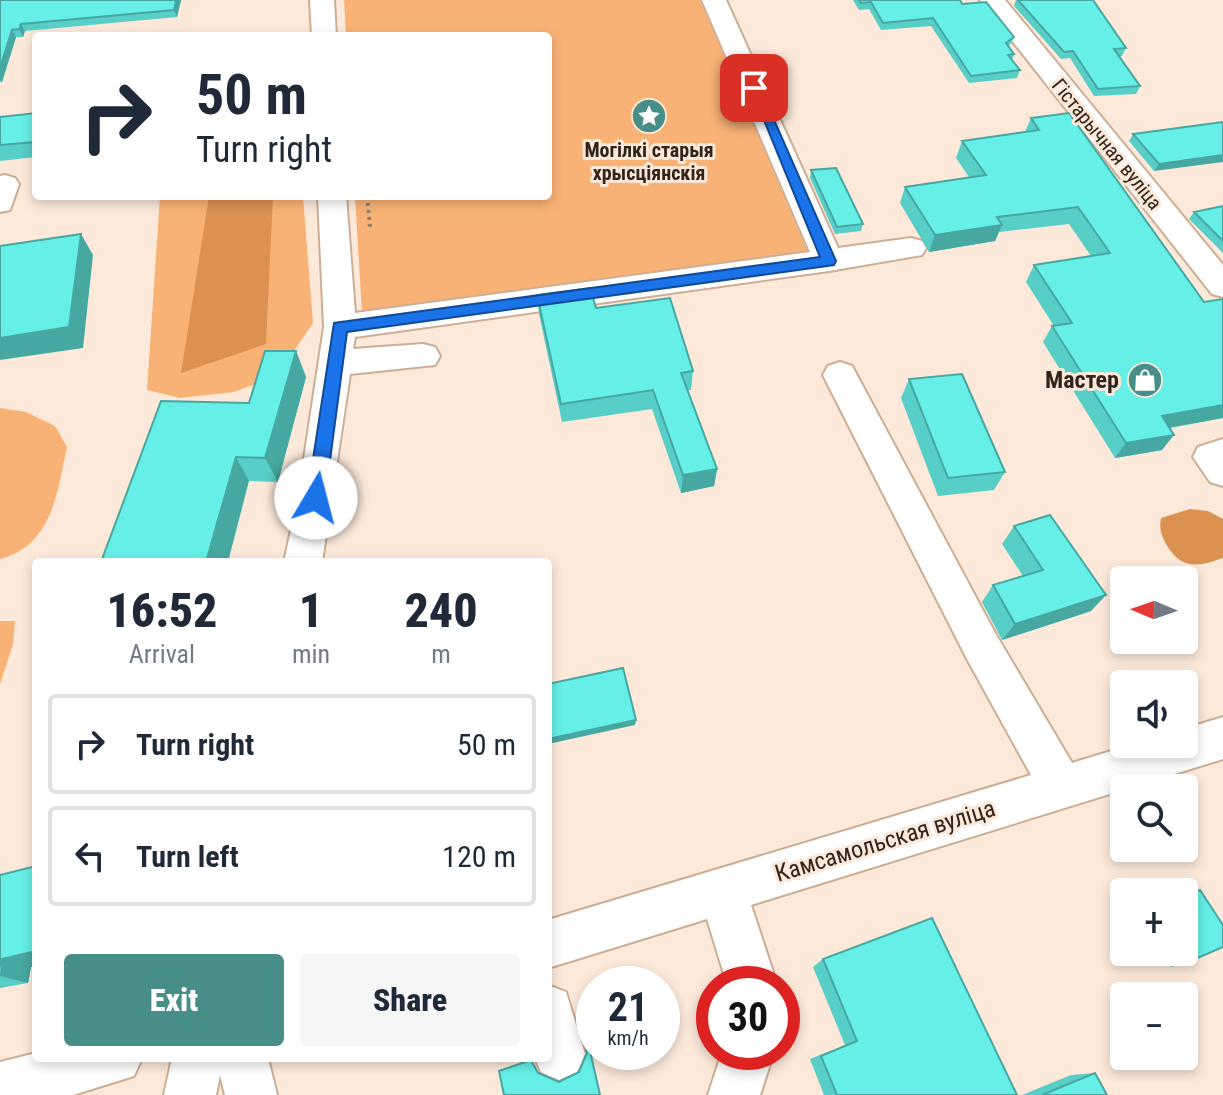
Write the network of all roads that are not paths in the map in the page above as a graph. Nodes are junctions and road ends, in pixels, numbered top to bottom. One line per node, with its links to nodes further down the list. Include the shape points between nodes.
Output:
1 (322, 0): 4 (street)
2 (714, 0): 7 (street)
3 (992, 0): 8 (street, Гістарычная вуліца)
4 (324, 32)
5 (332, 200): 9 (street)
6 (911, 248): 7 (street)
7 (829, 261): 9 (street)
8 (1223, 286)
9 (340, 327): 11 (street)
10 (423, 356): 11 (street)
11 (334, 363): 15 (street)
12 (840, 375): 17 (street, via 981,646)
13 (1223, 453): 14 (street, via 1211,457)
14 (1223, 472)
15 (304, 558)
16 (1223, 738): 17 (street, Камсамольская вуліца)
17 (1062, 787): 18 (street, Камсамольская вуліца)
18 (722, 890): 19 (street, Камсамольская вуліца); 20 (street)
19 (552, 943)
20 (746, 966)
21 (101, 1062): 25 (street)
22 (197, 1062): 26 (street)
23 (243, 1062): 27 (street)
24 (742, 1070): 28 (street)
25 (0, 1088)
26 (190, 1095)
27 (251, 1095)
28 (734, 1095)

